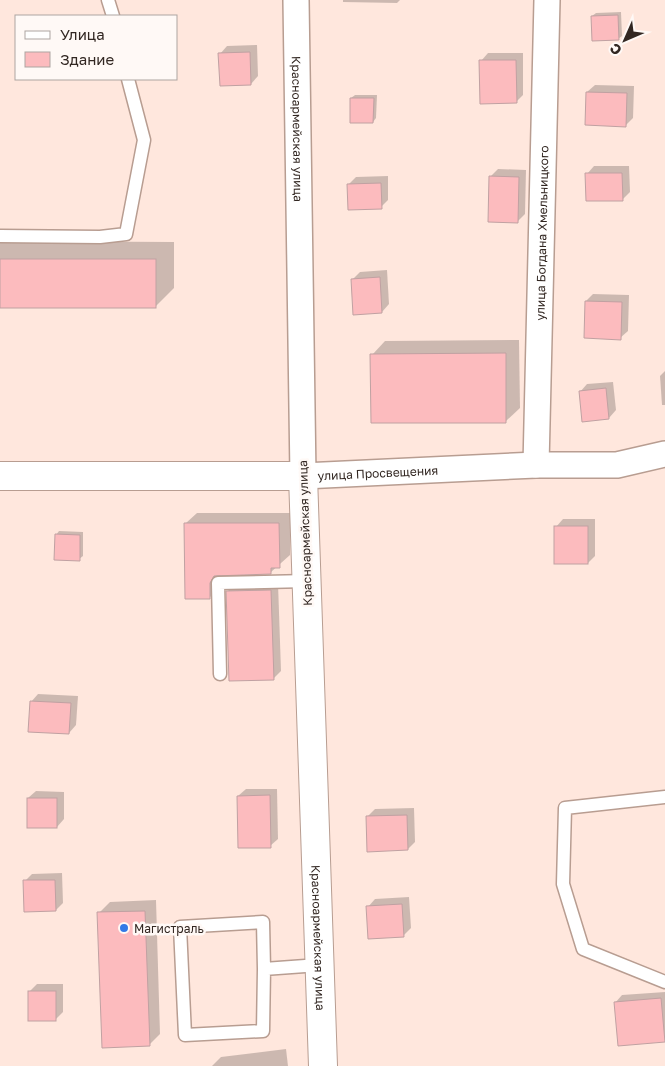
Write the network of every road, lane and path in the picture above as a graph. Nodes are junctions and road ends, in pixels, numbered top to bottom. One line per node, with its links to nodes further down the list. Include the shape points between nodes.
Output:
1 (108, 0): 4 (lane)
2 (296, 0): 10 (street, Красноармейская улица)
3 (547, 0): 8 (street, улица Богдана Хмельницкого)
4 (113, 15)
5 (128, 80): 6 (lane, via 144,140 126,234 100,237)
6 (0, 236)
7 (665, 454): 8 (street, улица Просвещения, via 617,465)
8 (536, 465): 10 (street, улица Просвещения)
9 (0, 476): 10 (highway, улица Просвещения)
10 (303, 476): 11 (highway, Красноармейская улица)
11 (307, 581): 12 (lane, via 218,583); 14 (highway, Красноармейская улица)
12 (220, 674)
13 (665, 797): 16 (lane, via 565,808 563,884 583,949)
14 (319, 965): 15 (lane); 17 (highway, Красноармейская улица)
15 (264, 969): 15 (lane, via 263,922 180,927 185,1035 264,1031)
16 (665, 982)
17 (323, 1066)

